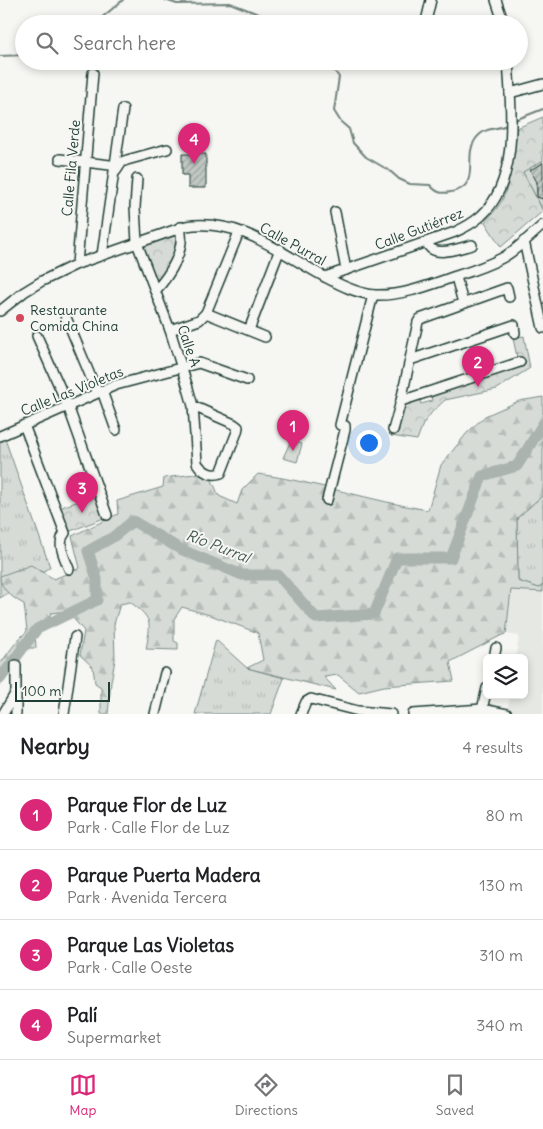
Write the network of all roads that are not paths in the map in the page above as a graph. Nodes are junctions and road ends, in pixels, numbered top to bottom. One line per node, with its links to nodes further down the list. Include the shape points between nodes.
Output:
1 (431, 0): 3 (street)
2 (496, 0): 4 (street)
3 (427, 15)
4 (501, 15)
5 (509, 70): 8 (street, Calle Gutiérrez)
6 (93, 73): 12 (street, Calle Fila Verde)
7 (543, 84): 8 (street)
8 (510, 93): 21 (street, Calle Gutiérrez, via 512,129 506,168 494,202 470,225)
9 (123, 109): 13 (street)
10 (167, 149): 13 (street, via 127,160)
11 (60, 159): 12 (street)
12 (86, 162): 13 (street); 25 (street, Calle Fila Verde)
13 (112, 169): 24 (street)
14 (137, 179): 20 (street, Calle A)
15 (335, 212): 26 (street)
16 (543, 225): 19 (street, Calle Purral)
17 (180, 227): 18 (street, Calle Purral, via 198,224); 20 (street, Calle Purral); 29 (street, via 182,242 172,270)
18 (239, 232): 23 (street, Calle Purral); 34 (street)
19 (524, 241): 27 (street, Calle Purral, via 503,258); 36 (street)
20 (137, 243): 24 (street, Calle Purral); 29 (street, Calle A)
21 (427, 243): 22 (street, via 432,250 443,252); 26 (street, Calle Gutiérrez)
22 (472, 244)
23 (280, 249): 28 (street, Calle Purral); 38 (street)
24 (102, 255): 25 (street, Calle Purral)
25 (77, 264): 33 (street, Calle Purral, via 24,292)
26 (346, 270): 28 (street, Calle Gutiérrez)
27 (456, 276): 30 (street, Calle Purral, via 403,292); 32 (street)
28 (325, 277): 30 (street, Calle Purral)
29 (155, 291): 37 (street, Calle A)
30 (373, 295): 54 (street, via 340,425 346,430)
31 (509, 297): 32 (street, via 507,288)
32 (463, 303): 42 (street, via 420,319)
33 (0, 312)
34 (206, 313): 37 (street, via 198,320); 38 (street)
35 (65, 315): 46 (street)
36 (543, 328)
37 (170, 330): 44 (street, Calle A)
38 (249, 330): 41 (street)
39 (515, 333): 42 (street, via 514,325)
40 (37, 336): 48 (street)
41 (266, 337)
42 (410, 360): 47 (street)
43 (520, 362): 47 (street)
44 (182, 367): 45 (street, Calle Las Violetas, via 200,363); 46 (street, Calle Las Violetas); 49 (street, Calle A)
45 (247, 380)
46 (100, 391): 48 (street, Calle Las Violetas); 51 (street)
47 (401, 401): 52 (street)
48 (68, 406): 50 (street, Calle Las Violetas); 55 (street)
49 (193, 406): 49 (street, Calle A, via 238,427 221,473 211,474 197,463)
50 (24, 425): 53 (street, Calle Las Violetas); 56 (street, via 65,533 61,547)
51 (116, 430)
52 (393, 430)
53 (0, 436)
54 (327, 500)
55 (107, 515)
56 (69, 569)
57 (75, 637): 66 (street)
58 (496, 648): 59 (street)
59 (495, 654)
60 (16, 665): 62 (street)
61 (165, 673): 67 (street)
62 (16, 694): 64 (street); 65 (street)
63 (481, 711): 70 (street); 71 (street)
64 (3, 714)
65 (16, 714)
66 (64, 714)
67 (155, 714)
68 (301, 714): 69 (street, via 308,700 315,699 358,711)
69 (391, 714)
70 (413, 714)
71 (507, 714)

